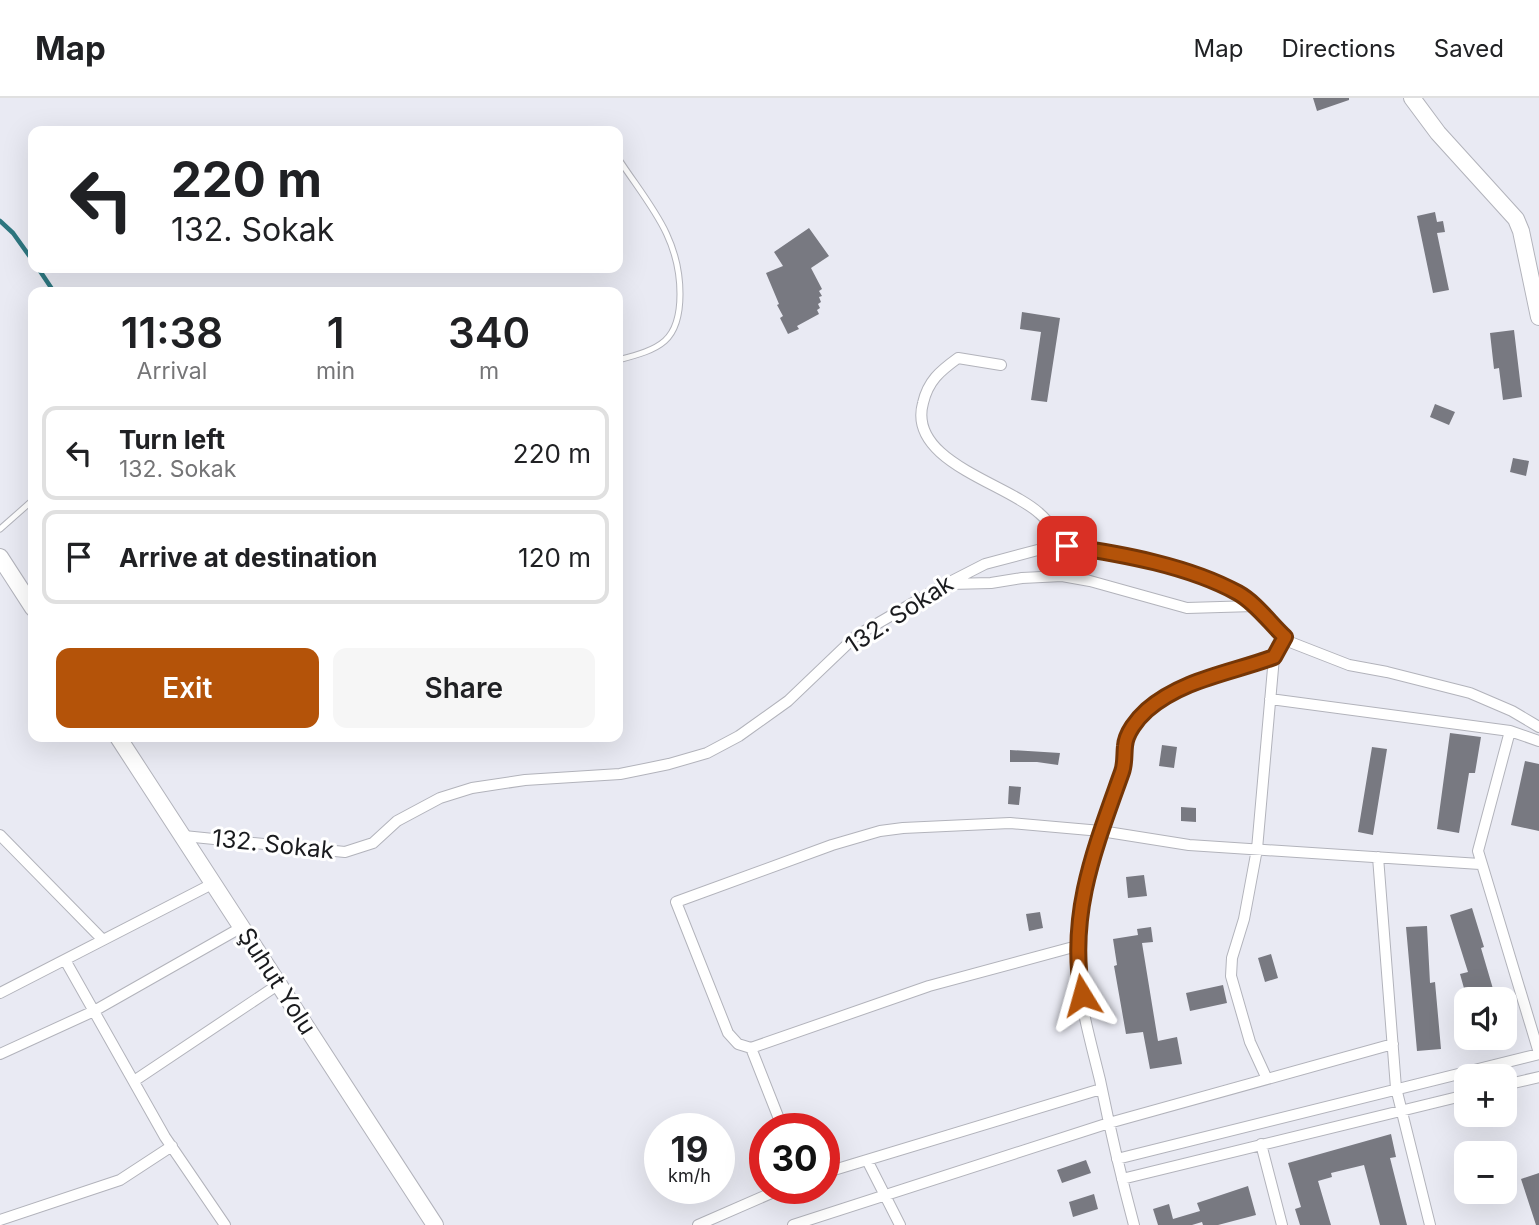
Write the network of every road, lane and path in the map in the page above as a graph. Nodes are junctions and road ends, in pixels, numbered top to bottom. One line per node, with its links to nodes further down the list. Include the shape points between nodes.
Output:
1 (1412, 98): 3 (main road, via 1516,219)
2 (623, 166): 4 (lane, via 673,245 680,276 680,314 674,331 656,348)
3 (1539, 317)
4 (623, 358)
5 (1001, 365): 8 (street, via 958,358 937,373 926,389 919,416 929,440 947,460 1039,513)
6 (28, 504): 7 (lane)
7 (0, 529)
8 (1067, 546): 10 (street, 132. Sokak, via 995,561); 12 (street, 132. Sokak, via 1194,574 1239,594)
9 (0, 557): 11 (main road)
10 (942, 586): 12 (street, via 1062,576 1187,608); 22 (street, 132. Sokak, via 856,636 788,701 739,737 706,753 620,774 526,779 472,788 440,797 397,821 373,843 345,852)
11 (28, 600)
12 (1254, 606): 13 (street, 132. Sokak)
13 (1285, 637): 14 (street); 16 (street, 132. Sokak, via 1349,665 1471,692)
14 (1274, 657): 15 (street); 20 (street, via 1199,680 1146,711 1125,742 1123,769)
15 (1270, 699): 17 (street); 23 (street)
16 (1539, 727)
17 (1510, 731): 18 (street); 25 (street, via 1478,850)
18 (1539, 741)
19 (121, 742): 22 (main road, Şuhut Yolu)
20 (1101, 831): 23 (street, via 1189,845); 29 (street, via 1085,887); 35 (street, via 1010,823 880,831 677,902 728,1033 738,1044)
21 (0, 835): 28 (street)
22 (184, 836): 26 (main road, Şuhut Yolu)
23 (1256, 849): 24 (street); 39 (street, via 1231,976)
24 (1378, 857): 25 (street); 34 (street)
25 (1480, 864): 37 (street)
26 (214, 883): 27 (main road, Şuhut Yolu); 28 (street)
27 (242, 927): 31 (main road, Şuhut Yolu); 33 (street)
28 (103, 940): 30 (street)
29 (1077, 946): 35 (street, via 929,986); 42 (street, via 1085,1023)
30 (65, 960): 32 (street); 33 (street)
31 (279, 984): 40 (street); 57 (main road, Şuhut Yolu)
32 (0, 993)
33 (94, 1011): 36 (street); 40 (street)
34 (1393, 1044): 39 (street); 43 (street)
35 (751, 1048): 46 (street)
36 (0, 1054)
37 (1539, 1054): 43 (street)
38 (1539, 1077): 41 (street)
39 (1266, 1079): 47 (street)
40 (134, 1081): 49 (street)
41 (1517, 1082)
42 (1101, 1088): 47 (street); 51 (street)
43 (1396, 1088): 45 (street); 50 (street)
44 (1454, 1098): 45 (street)
45 (1402, 1110): 48 (street); 64 (street)
46 (777, 1113)
47 (1109, 1123): 50 (street); 54 (street)
48 (1261, 1144): 53 (street); 63 (street)
49 (172, 1146): 56 (street, via 120,1180); 58 (street)
50 (1117, 1159): 53 (street)
51 (867, 1160): 52 (street); 54 (street)
52 (840, 1168)
53 (1122, 1178): 62 (street)
54 (884, 1195): 60 (street); 61 (street)
55 (749, 1203): 59 (street)
56 (0, 1220)
57 (431, 1224)
58 (225, 1225)
59 (698, 1225)
60 (793, 1225)
61 (900, 1225)
62 (1134, 1225)
63 (1282, 1225)
64 (1430, 1225)

